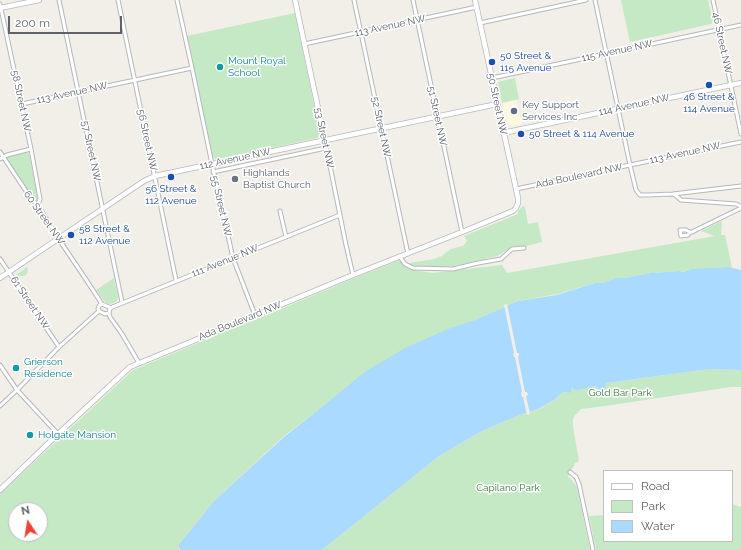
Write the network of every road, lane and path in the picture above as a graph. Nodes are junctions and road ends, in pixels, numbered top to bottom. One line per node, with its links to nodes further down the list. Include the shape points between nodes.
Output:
1 (39, 0): 12 (street)
2 (59, 0): 26 (street, 57 Street NW)
3 (118, 0): 23 (street, 56 Street NW)
4 (177, 0): 21 (street, 55 Street NW)
5 (295, 0): 19 (street, 53 Street NW)
6 (354, 0): 18 (street, 52 Street NW)
7 (413, 0): 14 (street, 51 Street NW)
8 (475, 0): 13 (street, 50 Street NW)
9 (586, 0): 15 (street)
10 (595, 0): 20 (street)
11 (713, 0): 17 (street, 46 Street NW)
12 (0, 7): 27 (street, 58 Street NW)
13 (477, 8): 14 (street, 113 Avenue NW); 15 (street, 50 Street NW)
14 (417, 20): 18 (street, 113 Avenue NW); 30 (street, 51 Street NW)
15 (480, 23): 22 (street, 50 Street NW)
16 (741, 25): 17 (street, 115 Avenue NW)
17 (719, 29): 20 (street, 115 Avenue NW); 25 (street, 46 Street NW)
18 (360, 32): 19 (street, 113 Avenue NW); 31 (street, 52 Street NW)
19 (304, 44): 34 (street, 53 Street NW)
20 (606, 54): 22 (street, 115 Avenue NW); 29 (street)
21 (192, 68): 23 (street, 113 Avenue NW); 40 (street, 55 Street NW)
22 (492, 78): 28 (street, 50 Street NW)
23 (135, 80): 26 (street, 113 Avenue NW); 43 (street, 56 Street NW)
24 (741, 83): 25 (street, 114 Avenue NW)
25 (731, 85): 29 (street, 114 Avenue NW); 33 (street, 46 Street NW)
26 (78, 92): 27 (street, 113 Avenue NW); 50 (street, 57 Street NW)
27 (22, 104): 37 (street, 58 Street NW)
28 (497, 104): 30 (street, 112 Avenue NW); 32 (street, 50 Street NW)
29 (618, 109): 32 (street, 114 Avenue NW); 41 (street)
30 (437, 117): 31 (street, 112 Avenue NW); 53 (street, 51 Street NW)
31 (381, 129): 34 (street, 112 Avenue NW); 58 (street, 52 Street NW)
32 (504, 133): 45 (street, 50 Street NW)
33 (741, 134)
34 (325, 141): 36 (street, 53 Street NW); 40 (street, 112 Avenue NW)
35 (741, 142): 41 (street, 113 Avenue NW)
36 (326, 148): 42 (street, 112 Avenue NW); 52 (street, 53 Street NW)
37 (31, 149): 39 (street); 47 (street, 58 Street NW, via 40,199)
38 (0, 152): 39 (street, 60 Street NW)
39 (2, 158): 47 (street, 60 Street NW)
40 (212, 164): 42 (street, 55 Street NW); 43 (street, 112 Avenue NW)
41 (630, 165): 45 (street, Ada Boulevard NW); 46 (street, Ada Boulevard NW, via 636,190 640,195)
42 (213, 172): 60 (street, 55 Street NW)
43 (155, 176): 50 (street, 112 Avenue NW); 65 (street, 56 Street NW)
44 (741, 186): 46 (street, Ada Boulevard NW)
45 (516, 189): 49 (street, 50 Street NW)
46 (673, 194): 48 (street, via 681,200 736,204)
47 (38, 206): 56 (street, 60 Street NW)
48 (741, 207): 54 (street)
49 (516, 208): 53 (street, Ada Boulevard NW)
50 (103, 209): 56 (street, 112 Avenue NW); 66 (street, 57 Street NW)
51 (280, 212): 55 (street)
52 (340, 215): 55 (street, 111 Avenue NW); 63 (street, 53 Street NW)
53 (462, 232): 58 (street, Ada Boulevard NW)
54 (690, 232)
55 (286, 237): 60 (street, 111 Avenue NW)
56 (58, 238): 62 (street, 112 Avenue NW); 67 (street, 60 Street NW)
57 (524, 248): 59 (street, via 512,249 501,259 453,269 413,268 405,264)
58 (408, 254): 59 (street, Ada Boulevard NW)
59 (400, 257): 63 (street, Ada Boulevard NW)
60 (233, 258): 65 (street, 111 Avenue NW); 71 (street, 55 Street NW)
61 (0, 259): 62 (street, 61 Street NW)
62 (9, 272): 64 (street, 112 Avenue NW); 72 (street, 61 Street NW)
63 (353, 275): 71 (street, Ada Boulevard NW)
64 (0, 278)
65 (176, 280): 66 (street, 111 Avenue NW)
66 (122, 302): 68 (street, 111 Avenue NW)
67 (101, 304): 68 (street); 69 (street, via 98,307)
68 (110, 308): 70 (street)
69 (99, 311): 70 (street); 72 (street)
70 (109, 313): 73 (street)
71 (255, 315): 73 (street, Ada Boulevard NW)
72 (59, 347): 75 (street)
73 (139, 363): 77 (street, Ada Boulevard NW, via 130,367)
74 (0, 365): 75 (street)
75 (17, 390): 76 (street); 77 (street)
76 (0, 406)
77 (58, 434): 79 (street, Ada Boulevard NW)
78 (570, 472): 80 (street, via 579,484)
79 (0, 490)
80 (593, 550)

